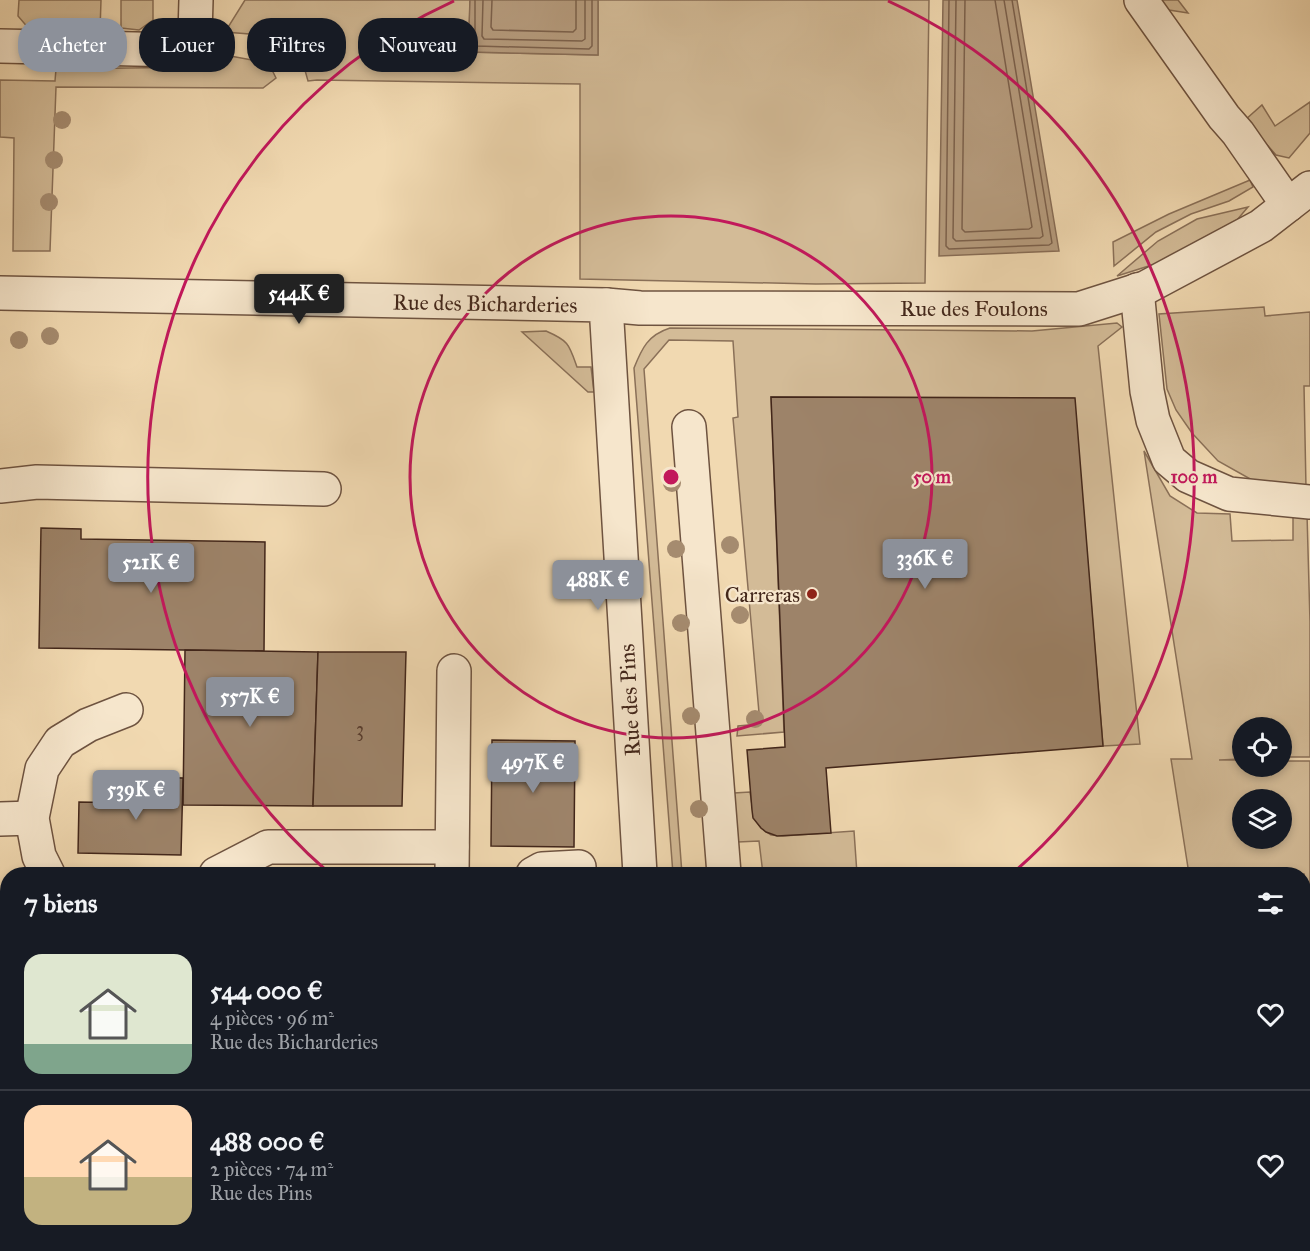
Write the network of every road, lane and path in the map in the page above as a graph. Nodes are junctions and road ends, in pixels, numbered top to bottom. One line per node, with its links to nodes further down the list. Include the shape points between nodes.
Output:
1 (196, 0): 3 (street, via 195,35 190,46 180,50)
2 (1141, 0): 4 (street, via 1238,134)
3 (0, 46)
4 (1299, 197): 5 (street, Rue des Foulons, via 1261,226)
5 (1137, 290): 7 (street, Rue des Foulons, via 1079,309); 12 (street, via 1147,391 1153,420 1169,459 1188,476 1229,494)
6 (0, 293): 7 (street, Rue des Bicharderies)
7 (606, 306): 8 (street, Rue des Bicharderies)
8 (608, 345): 20 (street, Rue des Pins)
9 (689, 427): 21 (street)
10 (0, 486): 11 (street, via 37,482)
11 (324, 489)
12 (1310, 502)
13 (454, 671): 17 (street)
14 (126, 710): 15 (street, via 88,725 60,742 42,769)
15 (32, 818): 16 (street); 18 (street)
16 (0, 819)
17 (452, 861): 19 (street, via 268,847)
18 (44, 867)
19 (229, 867)
20 (640, 867)
21 (723, 867)

